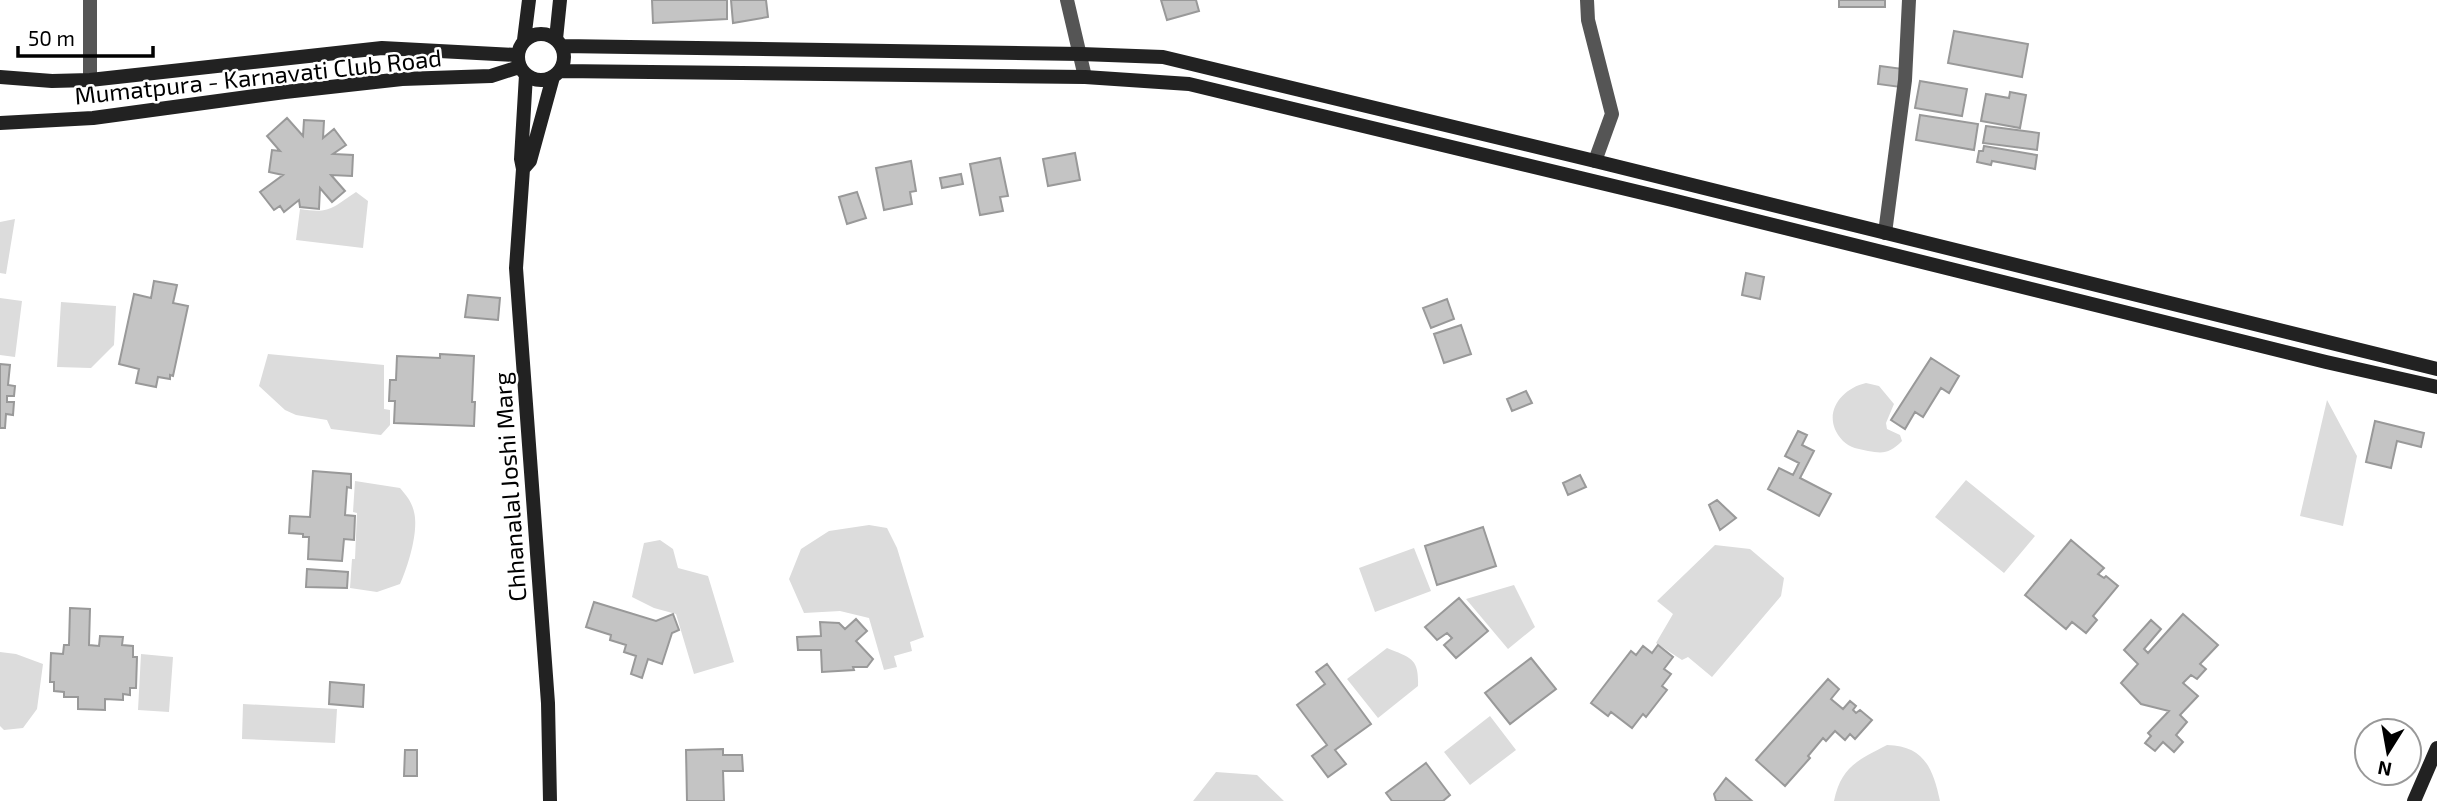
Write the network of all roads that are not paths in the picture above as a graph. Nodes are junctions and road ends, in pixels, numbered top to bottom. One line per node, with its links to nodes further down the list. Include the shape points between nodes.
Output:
1 (90, 0): 14 (street)
2 (529, 0): 7 (street)
3 (560, 0): 8 (street)
4 (1067, 0): 9 (street)
5 (1587, 0): 16 (street, via 1612,114)
6 (1909, 0): 18 (street, via 1905,80)
7 (524, 40): 8 (street, via 540,33); 10 (street)
8 (559, 42): 9 (street); 11 (street, via 564,59)
9 (1081, 54): 12 (street); 16 (street, via 1163,57)
10 (521, 65): 11 (street, via 539,80); 14 (street, Mumatpura - Karnavati Club Road, via 382,48); 15 (street, Mumatpura - Karnavati Club Road, via 491,76 402,79 93,118); 17 (street, Chhanalal Joshi Marg)
11 (556, 74): 12 (street); 17 (street, Chhanalal Joshi Marg, via 530,161)
12 (1085, 76): 20 (street, via 1189,84)
13 (0, 78): 14 (street, Mumatpura - Karnavati Club Road)
14 (90, 80)
15 (0, 123)
16 (1595, 161): 18 (street)
17 (523, 169): 22 (street, Chhanalal Joshi Marg, via 516,268)
18 (1885, 233): 19 (street)
19 (2437, 369)
20 (2437, 387)
21 (2437, 748): 23 (street)
22 (551, 801)
23 (2414, 801)

